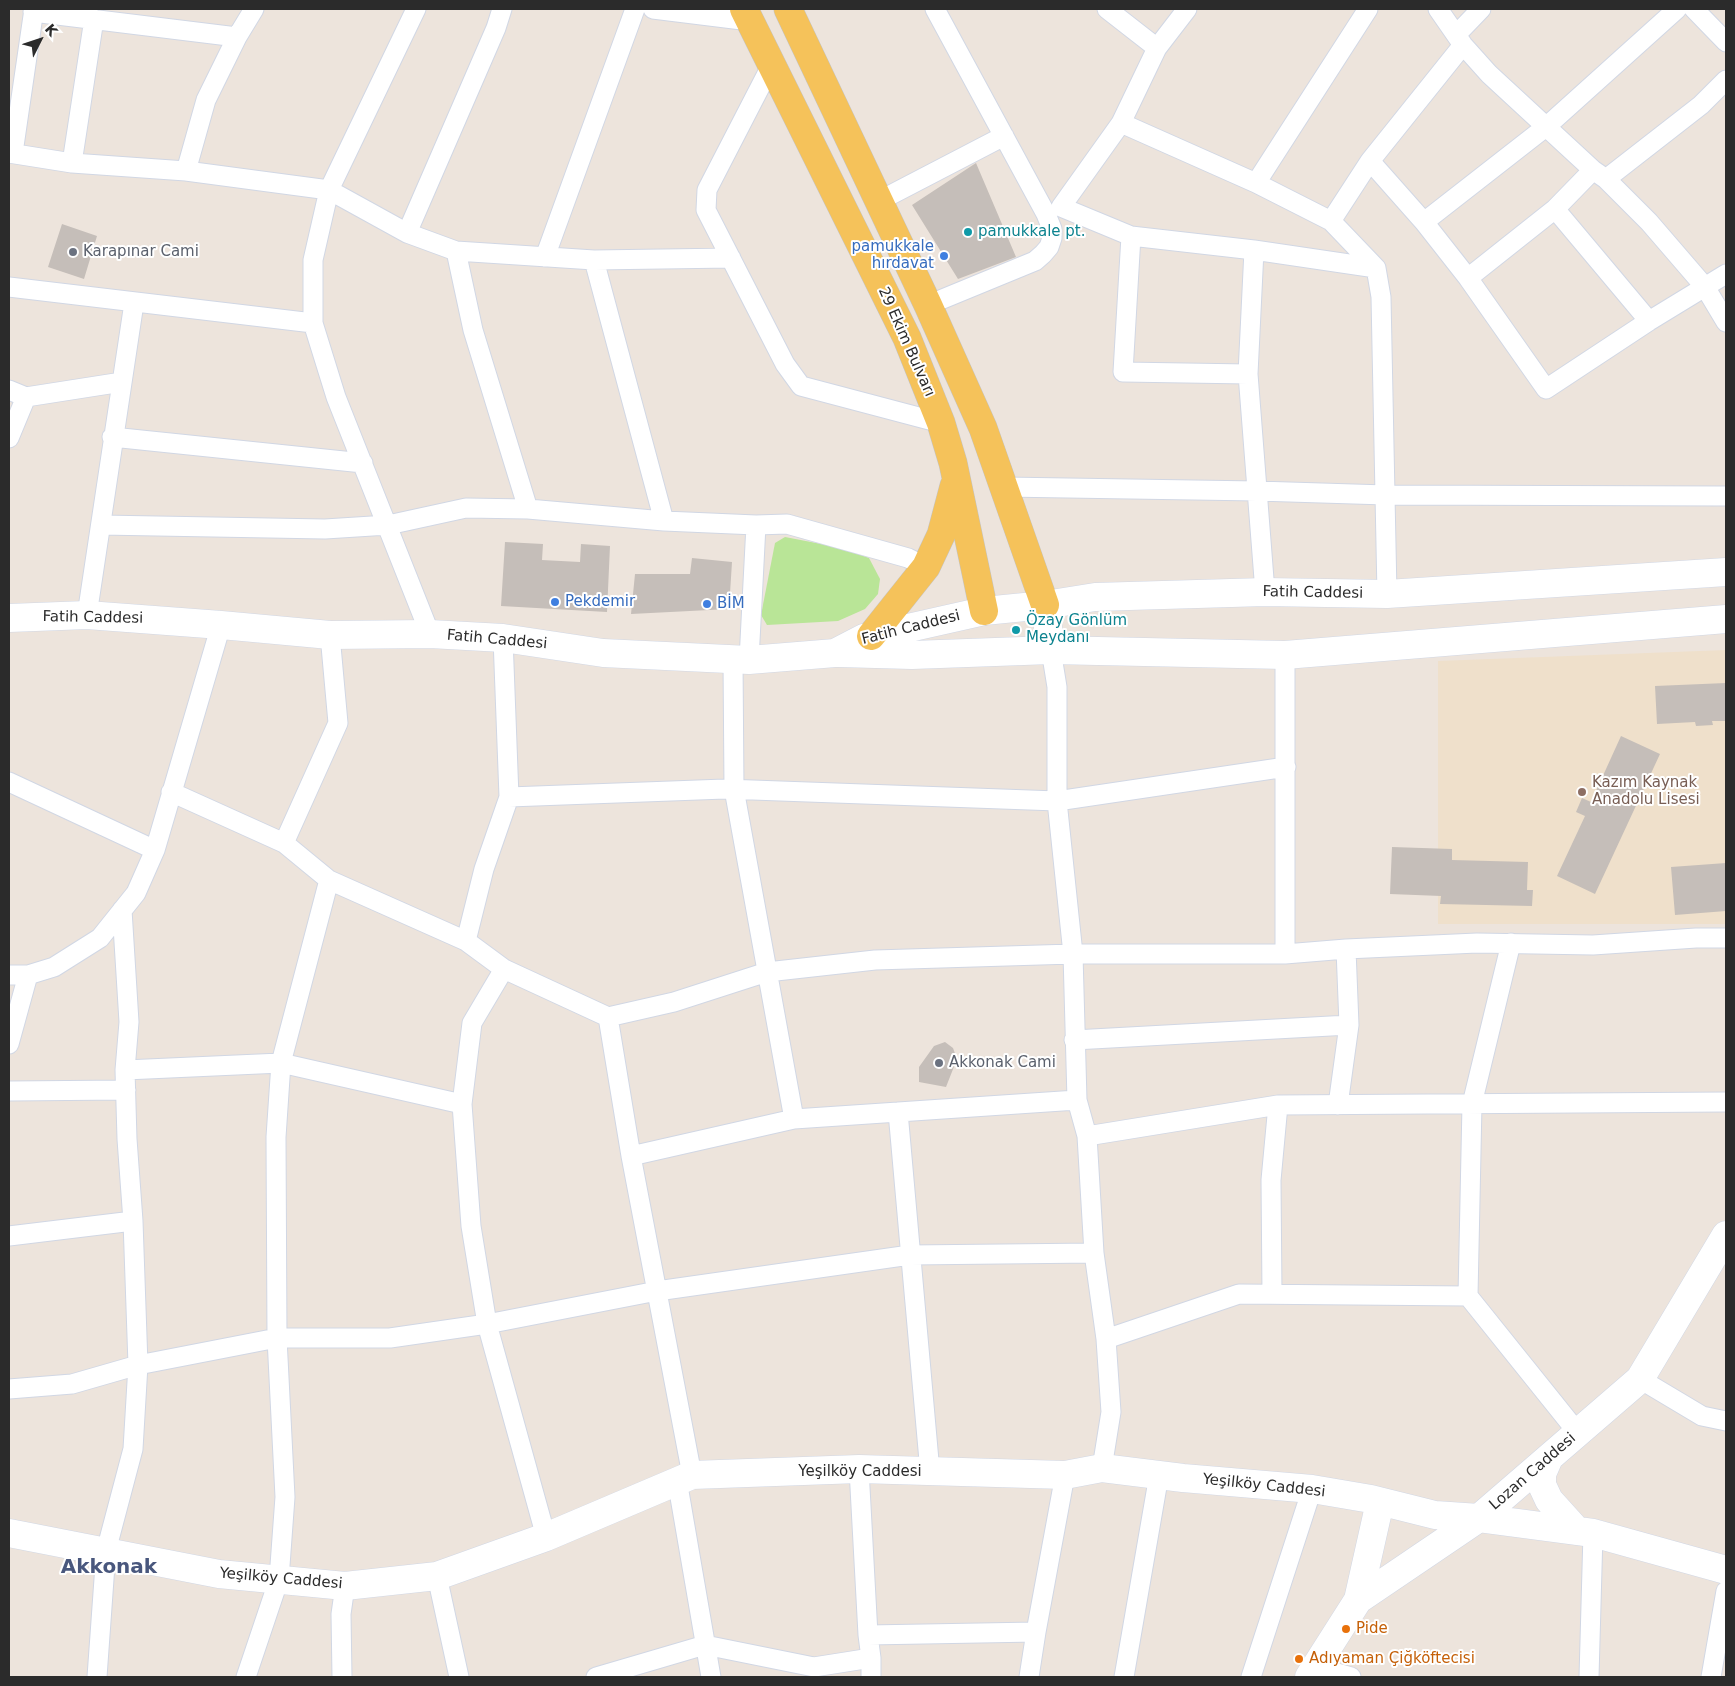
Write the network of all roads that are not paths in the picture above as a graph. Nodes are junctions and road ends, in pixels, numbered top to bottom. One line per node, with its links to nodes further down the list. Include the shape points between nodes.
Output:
1 (254, 9): 18 (street)
2 (416, 9): 33 (street)
3 (502, 9): 39 (street)
4 (635, 9): 43 (street)
5 (653, 9): 16 (street)
6 (788, 9): 34 (main road)
7 (935, 9): 26 (street)
8 (1107, 9): 21 (street)
9 (1187, 9): 21 (street)
10 (1368, 9): 32 (street)
11 (1438, 9): 19 (street)
12 (1481, 9): 19 (street)
13 (1676, 9): 25 (street)
14 (1694, 9): 20 (street)
15 (33, 10): 17 (street); 27 (street)
16 (747, 15): 22 (main road, 29 Ekim Bulvarı)
17 (94, 19): 18 (street); 29 (street)
18 (237, 37): 30 (street, via 206,100)
19 (1459, 40): 25 (street, via 1489,74); 28 (street)
20 (1726, 42)
21 (1157, 48): 24 (street)
22 (772, 64): 44 (street, via 707,190 706,210); 60 (main road, 29 Ekim Bulvarı, via 907,338)
23 (1726, 80): 31 (street, via 1701,105)
24 (1121, 123): 32 (street); 36 (street)
25 (1547, 126): 31 (street); 38 (street)
26 (1004, 136): 34 (street); 36 (street)
27 (11, 153): 29 (street)
28 (1370, 161): 37 (street); 38 (street)
29 (72, 163): 30 (street)
30 (186, 171): 33 (street)
31 (1600, 175): 35 (street); 50 (street, via 1649,222)
32 (1256, 184): 37 (street)
33 (329, 190): 39 (street); 55 (street, via 313,260)
34 (879, 201): 52 (main road)
35 (1555, 209): 48 (street); 53 (street)
36 (1054, 210): 40 (street); 52 (street, via 1052,238 1035,261)
37 (1330, 221): 46 (street)
38 (1424, 222): 48 (street)
39 (407, 233): 42 (street)
40 (1130, 236): 41 (street); 56 (street, via 1123,372)
41 (1254, 250): 46 (street); 56 (street)
42 (456, 251): 43 (street); 69 (street, via 473,330)
43 (545, 257): 45 (street)
44 (731, 258): 45 (street); 60 (street, via 785,364 801,386)
45 (594, 260): 70 (street)
46 (1376, 268): 67 (street, via 1381,297)
47 (1726, 274): 50 (street)
48 (1468, 278): 53 (street, via 1546,389)
49 (9, 287): 51 (street)
50 (1705, 287): 53 (street); 54 (street)
51 (134, 303): 55 (street); 57 (street)
52 (928, 305): 65 (main road, via 983,428)
53 (1649, 321)
54 (1726, 322)
55 (312, 323): 63 (street)
56 (1248, 374): 66 (street)
57 (122, 382): 59 (street); 61 (street)
58 (9, 390): 59 (street)
59 (26, 397): 62 (street)
60 (941, 423): 64 (main road, 29 Ekim Bulvarı)
61 (112, 437): 63 (street); 71 (street)
62 (9, 438)
63 (363, 463): 72 (street)
64 (956, 480): 74 (main road, via 941,535); 81 (main road, 29 Ekim Bulvarı)
65 (1004, 487): 66 (street); 80 (main road)
66 (1257, 491): 67 (street); 78 (street)
67 (1386, 495): 68 (street); 79 (street)
68 (1726, 496)
69 (528, 509): 70 (street); 72 (street, via 466,508)
70 (664, 522): 73 (street)
71 (101, 525): 72 (street, via 325,529); 82 (street)
72 (388, 525): 86 (street)
73 (756, 525): 74 (street, via 787,524 908,558); 94 (street)
74 (926, 567): 88 (main road)
75 (1726, 572): 76 (main road, Fatih Caddesi)
76 (1686, 574): 77 (main road); 79 (main road, Fatih Caddesi)
77 (1726, 590)
78 (1265, 592): 79 (main road, Fatih Caddesi); 80 (main road, Fatih Caddesi, via 1095,597)
79 (1387, 594)
80 (1045, 605): 81 (main road, Fatih Caddesi); 90 (main road)
81 (984, 610): 88 (main road, Fatih Caddesi); 91 (main road)
82 (87, 615): 83 (main road, Fatih Caddesi); 85 (main road, Fatih Caddesi)
83 (9, 618)
84 (1725, 620): 93 (main road)
85 (221, 625): 87 (main road, Fatih Caddesi); 98 (street)
86 (430, 634): 87 (main road, Fatih Caddesi); 89 (main road, Fatih Caddesi)
87 (330, 635): 101 (street, via 338,723)
88 (871, 636): 92 (main road, Fatih Caddesi)
89 (503, 638): 94 (main road, Fatih Caddesi, via 603,653); 99 (street)
90 (1051, 650): 91 (main road); 93 (main road); 100 (street, via 1057,687)
91 (992, 651): 92 (main road, via 912,655)
92 (835, 653): 94 (main road, Fatih Caddesi)
93 (1285, 655): 95 (street)
94 (741, 660): 97 (street)
95 (1286, 767): 100 (street); 110 (street)
96 (9, 782): 102 (street)
97 (734, 789): 99 (street); 100 (street); 112 (street)
98 (172, 792): 101 (street); 102 (street)
99 (508, 797): 106 (street)
100 (1057, 801): 109 (street)
101 (284, 843): 103 (street)
102 (155, 850): 104 (street, via 136,893)
103 (329, 880): 106 (street); 119 (street)
104 (122, 910): 114 (street, via 100,938 54,967); 120 (street, via 129,1022)
105 (1726, 938): 107 (street, via 1593,945)
106 (466, 940): 111 (street)
107 (1511, 944): 108 (street); 127 (street)
108 (1346, 949): 110 (street); 116 (street)
109 (1073, 954): 110 (street); 112 (street, via 875,960); 117 (street)
110 (1285, 954)
111 (504, 969): 115 (street); 125 (street, via 472,1023)
112 (767, 972): 115 (street, via 674,1002); 130 (street)
113 (9, 975): 114 (street)
114 (28, 975): 118 (street)
115 (608, 1017): 132 (street)
116 (1349, 1025): 117 (street); 128 (street)
117 (1074, 1040): 123 (street)
118 (9, 1044)
119 (282, 1063): 120 (street); 125 (street); 142 (street, via 276,1137)
120 (125, 1070): 121 (street)
121 (126, 1090): 122 (street); 133 (street)
122 (9, 1091)
123 (1077, 1100): 129 (street); 131 (street)
124 (1726, 1102): 127 (street)
125 (462, 1104): 141 (street, via 471,1226)
126 (1278, 1104): 128 (street); 131 (street); 139 (street, via 1271,1180)
127 (1472, 1104): 128 (street); 140 (street)
128 (1338, 1105)
129 (898, 1112): 130 (street); 137 (street)
130 (794, 1119): 132 (street)
131 (1086, 1136): 136 (street)
132 (632, 1156): 138 (street)
133 (133, 1221): 135 (street); 144 (street)
134 (1726, 1235): 145 (main road, Lozan Caddesi)
135 (9, 1236)
136 (1094, 1252): 137 (street); 143 (street)
137 (910, 1255): 138 (street); 152 (street)
138 (657, 1291): 141 (street); 155 (street)
139 (1272, 1294): 140 (street); 143 (street, via 1239,1294)
140 (1468, 1296): 148 (street)
141 (487, 1324): 142 (street, via 390,1338); 161 (street)
142 (277, 1338): 144 (street); 165 (street, via 285,1498)
143 (1106, 1339): 150 (street, via 1111,1412)
144 (138, 1365): 146 (street, via 72,1384); 162 (street, via 134,1448)
145 (1640, 1379): 147 (street, via 1702,1416); 148 (main road, Lozan Caddesi)
146 (9, 1389)
147 (1726, 1421)
148 (1578, 1433): 149 (main road, Lozan Caddesi)
149 (1548, 1458): 158 (main road, Lozan Caddesi); 159 (main road, via 1542,1485 1550,1500)
150 (1102, 1468): 153 (main road, Yeşilköy Caddesi); 154 (main road, Yeşilköy Caddesi)
151 (859, 1469): 152 (main road, Yeşilköy Caddesi); 155 (main road, Yeşilköy Caddesi); 170 (street)
152 (930, 1472): 153 (main road, Yeşilköy Caddesi)
153 (1065, 1475): 169 (street)
154 (1159, 1475): 156 (main road, Yeşilköy Caddesi); 183 (street)
155 (685, 1477): 161 (main road, Yeşilköy Caddesi); 171 (street)
156 (1312, 1490): 157 (main road, Yeşilköy Caddesi); 184 (street)
157 (1380, 1502): 158 (main road, Yeşilköy Caddesi, via 1435,1515); 168 (main road)
158 (1480, 1518): 159 (main road, Yeşilköy Caddesi); 168 (main road, Lozan Caddesi)
159 (1585, 1532): 163 (main road, Yeşilköy Caddesi); 186 (street)
160 (9, 1533): 162 (main road, Yeşilköy Caddesi)
161 (546, 1537): 164 (main road, Yeşilköy Caddesi)
162 (106, 1551): 165 (main road, Yeşilköy Caddesi, via 220,1574); 175 (street)
163 (1726, 1570)
164 (437, 1576): 166 (main road, Yeşilköy Caddesi); 178 (street)
165 (279, 1579): 166 (main road, Yeşilköy Caddesi); 176 (street)
166 (345, 1586): 177 (street, via 341,1614)
167 (1726, 1591): 187 (street)
168 (1358, 1600): 174 (main road, Lozan Caddesi)
169 (1036, 1632): 170 (street); 182 (street)
170 (868, 1635): 172 (street)
171 (705, 1645): 173 (street); 179 (street); 180 (street)
172 (871, 1658): 173 (street); 181 (street)
173 (814, 1672)
174 (1312, 1672): 185 (street)
175 (97, 1677)
176 (246, 1677)
177 (342, 1677)
178 (459, 1677)
179 (596, 1677)
180 (711, 1677)
181 (871, 1677)
182 (1029, 1677)
183 (1124, 1677)
184 (1251, 1677)
185 (1351, 1677)
186 (1589, 1677)
187 (1711, 1677)

